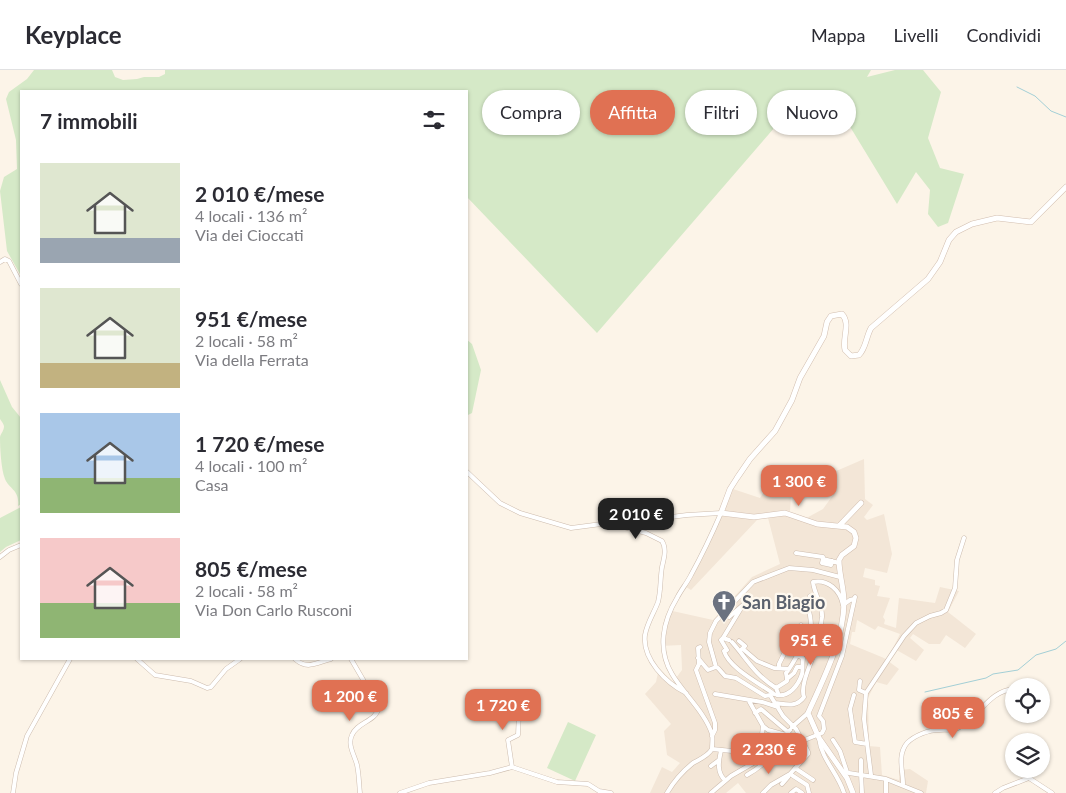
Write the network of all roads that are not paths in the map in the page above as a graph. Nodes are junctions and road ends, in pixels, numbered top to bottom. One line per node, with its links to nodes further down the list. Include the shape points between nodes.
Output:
1 (1066, 187): 6 (street, via 1031,222 996,218 956,232 928,279 871,328 864,350 859,355 851,356 844,350 845,318 842,314 831,316 775,431 737,478)
2 (0, 262): 3 (street, via 8,260)
3 (20, 282)
4 (468, 473): 7 (street, via 500,503 517,512 571,528)
5 (861, 503): 8 (street)
6 (721, 513): 7 (street); 8 (street, via 756,517 786,513 816,524); 41 (street, via 664,627 665,658)
7 (612, 524): 41 (street, via 652,535 664,544 659,597 646,631 646,644 658,670)
8 (839, 526): 13 (street, via 852,529 856,538 854,547 842,555)
9 (964, 538): 42 (street, via 957,560 955,588 946,610 916,624 904,636)
10 (20, 546): 12 (street)
11 (796, 553): 13 (street)
12 (0, 557)
13 (839, 563): 14 (street)
14 (840, 577): 16 (street); 17 (street, via 813,570 782,570 753,582)
15 (816, 594): 16 (street, via 813,582 824,582 840,595); 20 (street, via 810,596 808,603 811,625); 49 (street, via 822,616 817,645 804,683 804,697 799,703)
16 (844, 605): 52 (street, via 829,664); 56 (street, via 854,598 842,656 820,711 824,729)
17 (717, 620): 21 (street, via 724,615 729,617 743,605); 33 (street, via 709,642)
18 (801, 625): 20 (street)
19 (788, 627): 35 (street)
20 (808, 636): 25 (street)
21 (722, 640): 24 (street, via 731,641); 44 (street, via 727,650 724,651 726,657)
22 (739, 641): 24 (street, via 745,646)
23 (700, 646): 26 (street)
24 (742, 650): 35 (street, via 756,661); 39 (street, via 750,667)
25 (797, 655): 34 (street, via 803,658); 36 (street)
26 (698, 658): 33 (street, via 708,670); 55 (street, via 696,670 716,724)
27 (69, 660): 79 (street, via 27,736)
28 (139, 660): 29 (street, via 155,675 191,681 206,688)
29 (239, 660)
30 (296, 660): 31 (street, via 307,666)
31 (328, 660)
32 (352, 660): 80 (street, via 378,707 374,716 351,737)
33 (716, 667): 44 (street, via 725,676 736,678 764,695)
34 (801, 667): 37 (street, via 797,667); 44 (street, via 802,673 788,694)
35 (779, 668): 36 (street)
36 (788, 669): 37 (street)
37 (787, 679): 39 (street)
38 (860, 681): 42 (street, via 859,690)
39 (776, 688): 44 (street, via 778,693)
40 (1005, 690): 78 (street, via 992,697 959,728 929,731 908,742 901,757)
41 (686, 693): 55 (street)
42 (866, 693): 60 (street, via 864,719)
43 (715, 694): 47 (street)
44 (774, 695): 49 (street)
45 (854, 695): 60 (street, via 850,709 855,742)
46 (524, 702): 66 (street, via 519,712 518,735 508,740)
47 (749, 702): 48 (street); 51 (street)
48 (762, 702): 49 (street); 50 (street)
49 (776, 705): 54 (street)
50 (761, 709): 51 (street); 54 (street)
51 (755, 713): 53 (street)
52 (808, 713): 54 (street); 56 (street)
53 (763, 726): 54 (street, via 768,730); 62 (street, via 761,743 753,751)
54 (790, 730): 57 (street); 59 (street)
55 (712, 736): 61 (street)
56 (818, 736): 59 (street); 68 (street); 89 (street, via 821,750)
57 (782, 739): 72 (street, via 772,755); 75 (street, via 755,762)
58 (833, 740): 69 (street)
59 (802, 741): 67 (street, via 808,754)
60 (867, 744): 73 (street)
61 (712, 749): 62 (street); 83 (street, via 683,772)
62 (721, 750): 63 (street)
63 (719, 760): 65 (street); 75 (street, via 720,774)
64 (861, 760): 71 (street)
65 (711, 766)
66 (512, 767): 81 (street, via 429,783); 82 (street, via 557,782 588,784 599,791)
67 (795, 768): 70 (street); 76 (street)
68 (841, 772): 69 (street); 90 (street)
69 (848, 772): 71 (street)
70 (789, 774): 77 (street); 85 (street); 88 (street, via 808,786)
71 (861, 774): 73 (street); 91 (street)
72 (747, 775)
73 (871, 775): 74 (street)
74 (886, 779): 78 (street); 92 (street)
75 (725, 780): 84 (street)
76 (813, 780)
77 (782, 784)
78 (903, 784): 93 (street)
79 (13, 793)
80 (360, 793)
81 (400, 793)
82 (611, 793)
83 (667, 793)
84 (711, 793)
85 (763, 793)
86 (791, 793): 87 (street, via 796,789)
87 (802, 793)
88 (809, 793)
89 (844, 793)
90 (852, 793)
91 (862, 793)
92 (886, 793)
93 (921, 793)
94 (995, 793): 95 (street, via 1029,778)
95 (1052, 793)

